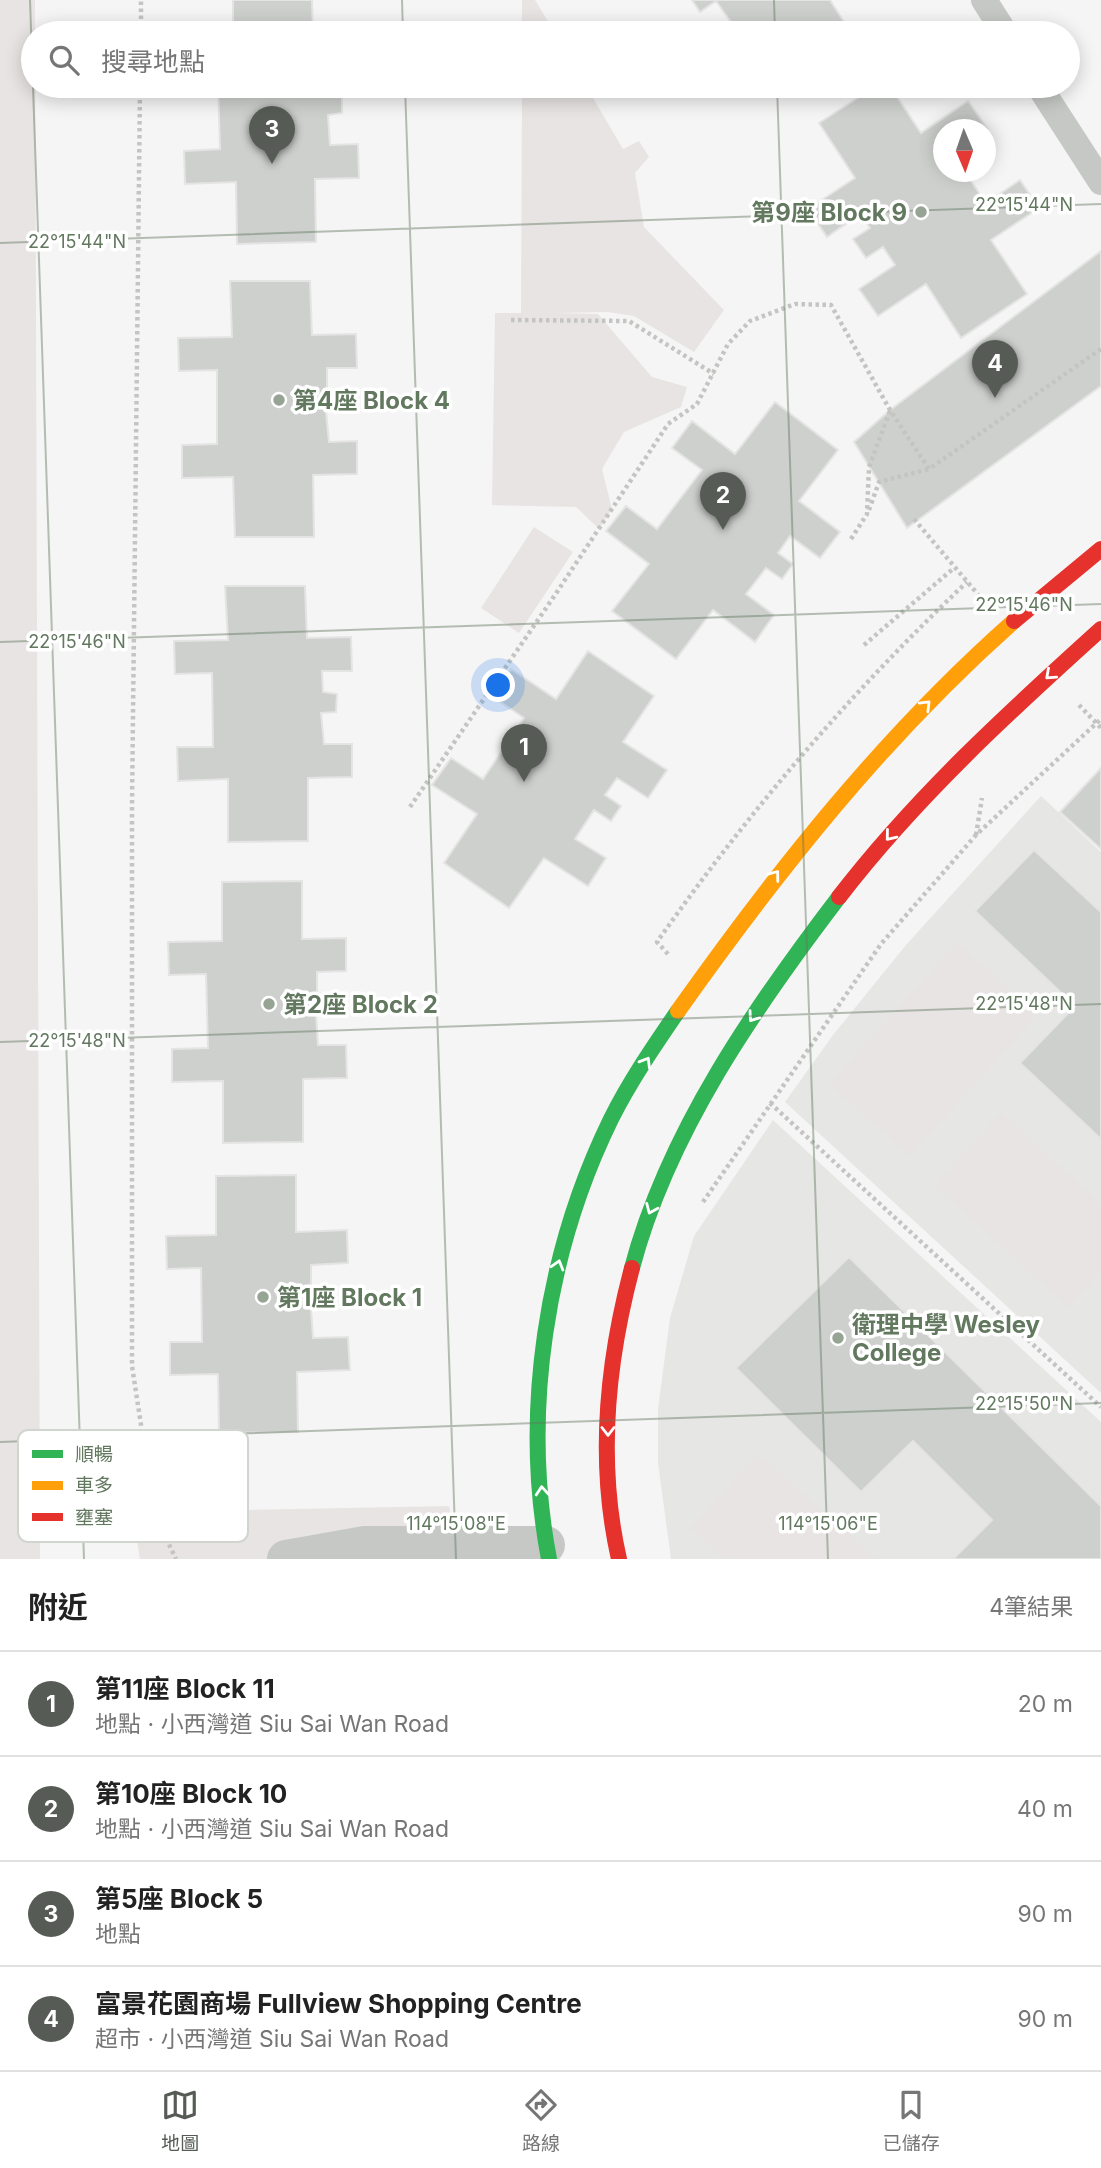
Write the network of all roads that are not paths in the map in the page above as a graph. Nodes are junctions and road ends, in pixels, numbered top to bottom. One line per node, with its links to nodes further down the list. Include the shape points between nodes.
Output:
1 (984, 0): 2 (lane)
2 (997, 21)
3 (1047, 98): 4 (lane)
4 (1101, 182)
5 (1101, 549): 7 (main road, one-way to 5, via 538,1452 545,1331 555,1274 572,1218 611,1120 729,936 844,792 994,640)
6 (1101, 629): 9 (main road, one-way to 9, via 1002,718 894,829 814,931 728,1053 678,1146 638,1240 617,1329 607,1470)
7 (547, 1552): 8 (street, via 365,1545)
8 (286, 1559)
9 (619, 1559)

